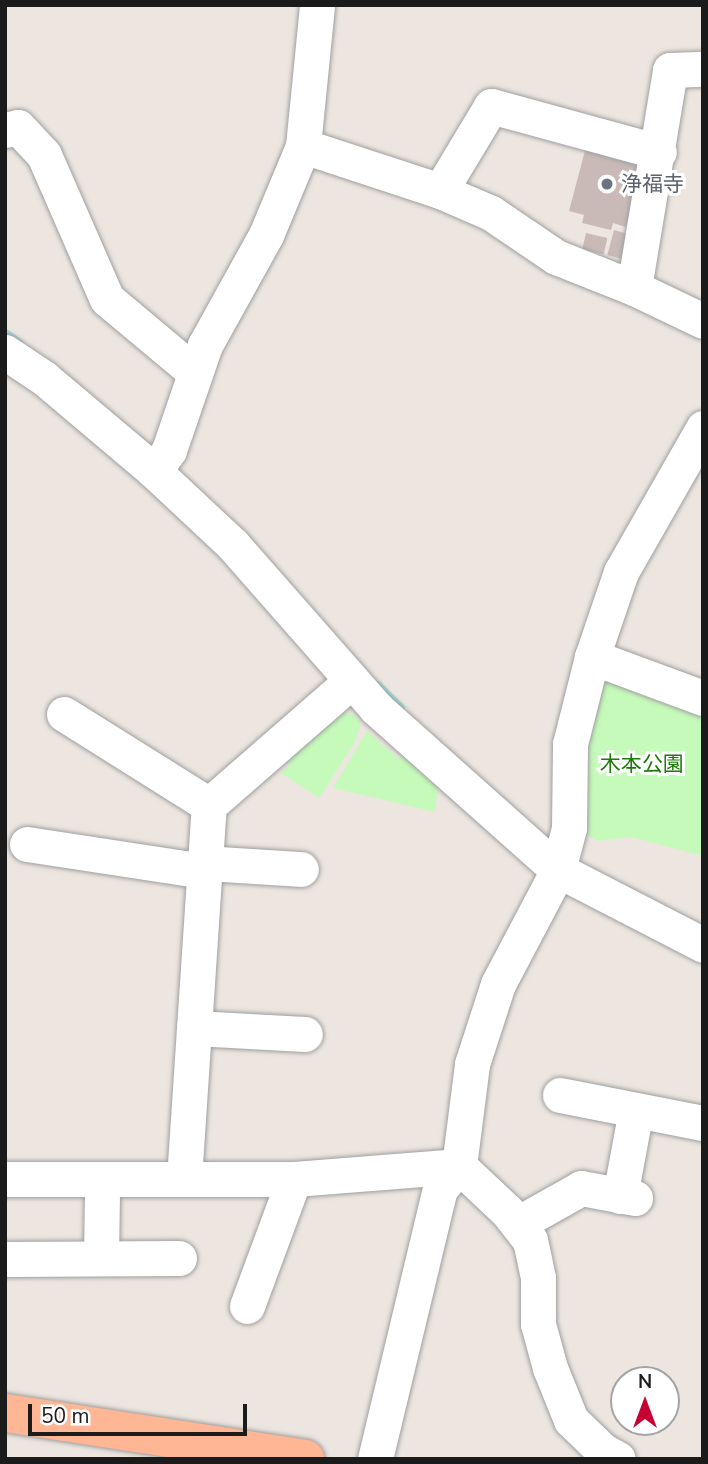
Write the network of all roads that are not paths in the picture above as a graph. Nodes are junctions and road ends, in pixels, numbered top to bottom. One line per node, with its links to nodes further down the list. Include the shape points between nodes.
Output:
1 (317, 5): 4 (street)
2 (703, 69): 5 (street, via 670,70)
3 (5, 130): 10 (street, via 18,127 44,155 107,299)
4 (303, 146): 6 (street); 10 (street, via 266,235)
5 (659, 152): 6 (street, via 491,106); 7 (street)
6 (440, 191): 7 (street, via 491,213 556,257)
7 (634, 288): 8 (street)
8 (703, 321)
9 (5, 352): 12 (street)
10 (193, 371): 12 (street)
11 (703, 428): 13 (street, via 621,572)
12 (162, 460): 14 (street)
13 (592, 657): 15 (street); 21 (street, via 570,744 569,828)
14 (351, 681): 17 (street); 21 (street, via 460,787)
15 (703, 698)
16 (64, 714): 17 (street)
17 (209, 805): 19 (street)
18 (27, 845): 19 (street)
19 (205, 867): 20 (street); 23 (street)
20 (300, 869)
21 (558, 870): 22 (street); 28 (street, via 498,984 472,1064)
22 (703, 945)
23 (194, 1028): 24 (street); 30 (street)
24 (305, 1034)
25 (560, 1095): 26 (street)
26 (636, 1110): 27 (street); 33 (street, via 628,1197 581,1188)
27 (703, 1123)
28 (459, 1166): 31 (street); 33 (street); 40 (street, via 440,1189)
29 (5, 1179): 30 (street)
30 (184, 1179): 31 (street)
31 (295, 1179): 37 (street)
32 (102, 1194): 34 (street)
33 (519, 1223): 41 (street, via 530,1240 538,1278 538,1324 571,1420)
34 (101, 1258): 35 (street); 36 (street)
35 (179, 1258)
36 (5, 1259)
37 (247, 1306)
38 (5, 1413): 39 (main road)
39 (306, 1459)
40 (375, 1459)
41 (618, 1459)

